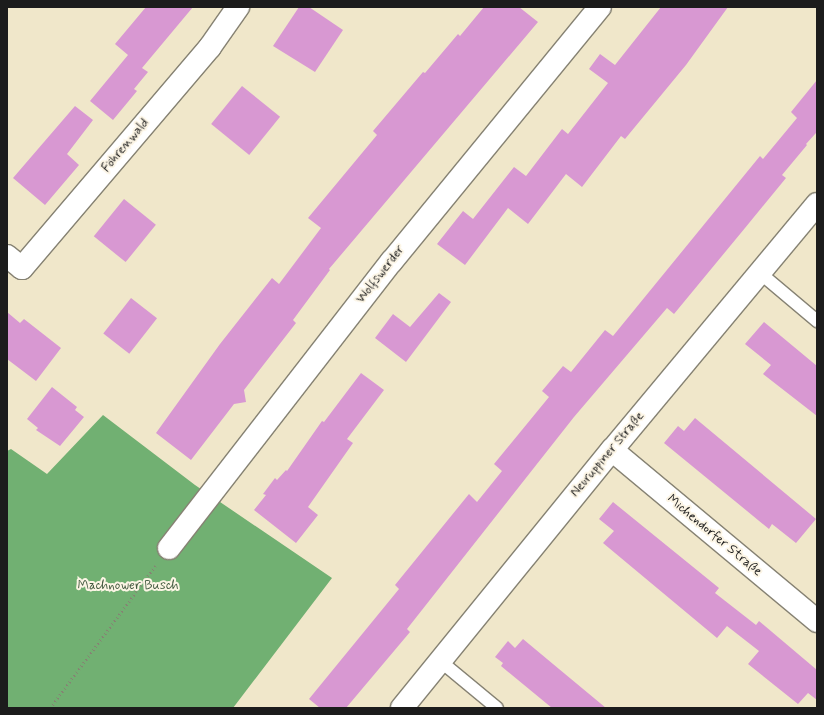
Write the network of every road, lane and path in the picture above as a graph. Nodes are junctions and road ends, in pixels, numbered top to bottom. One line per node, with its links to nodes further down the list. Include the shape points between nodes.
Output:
1 (238, 7): 4 (street, Föhrenwald, via 210,47 22,268)
2 (600, 7): 8 (street, Wolfswerder, via 392,261)
3 (817, 204): 5 (street, Neuruppiner Straße)
4 (7, 256)
5 (760, 273): 6 (lane); 7 (street, Neuruppiner Straße)
6 (817, 321)
7 (612, 450): 9 (street, Michendorfer Straße); 10 (street, Neuruppiner Straße)
8 (168, 548): 11 (path)
9 (817, 621)
10 (439, 660): 12 (street, Neuruppiner Straße); 13 (lane)
11 (50, 708)
12 (402, 708)
13 (497, 708)

